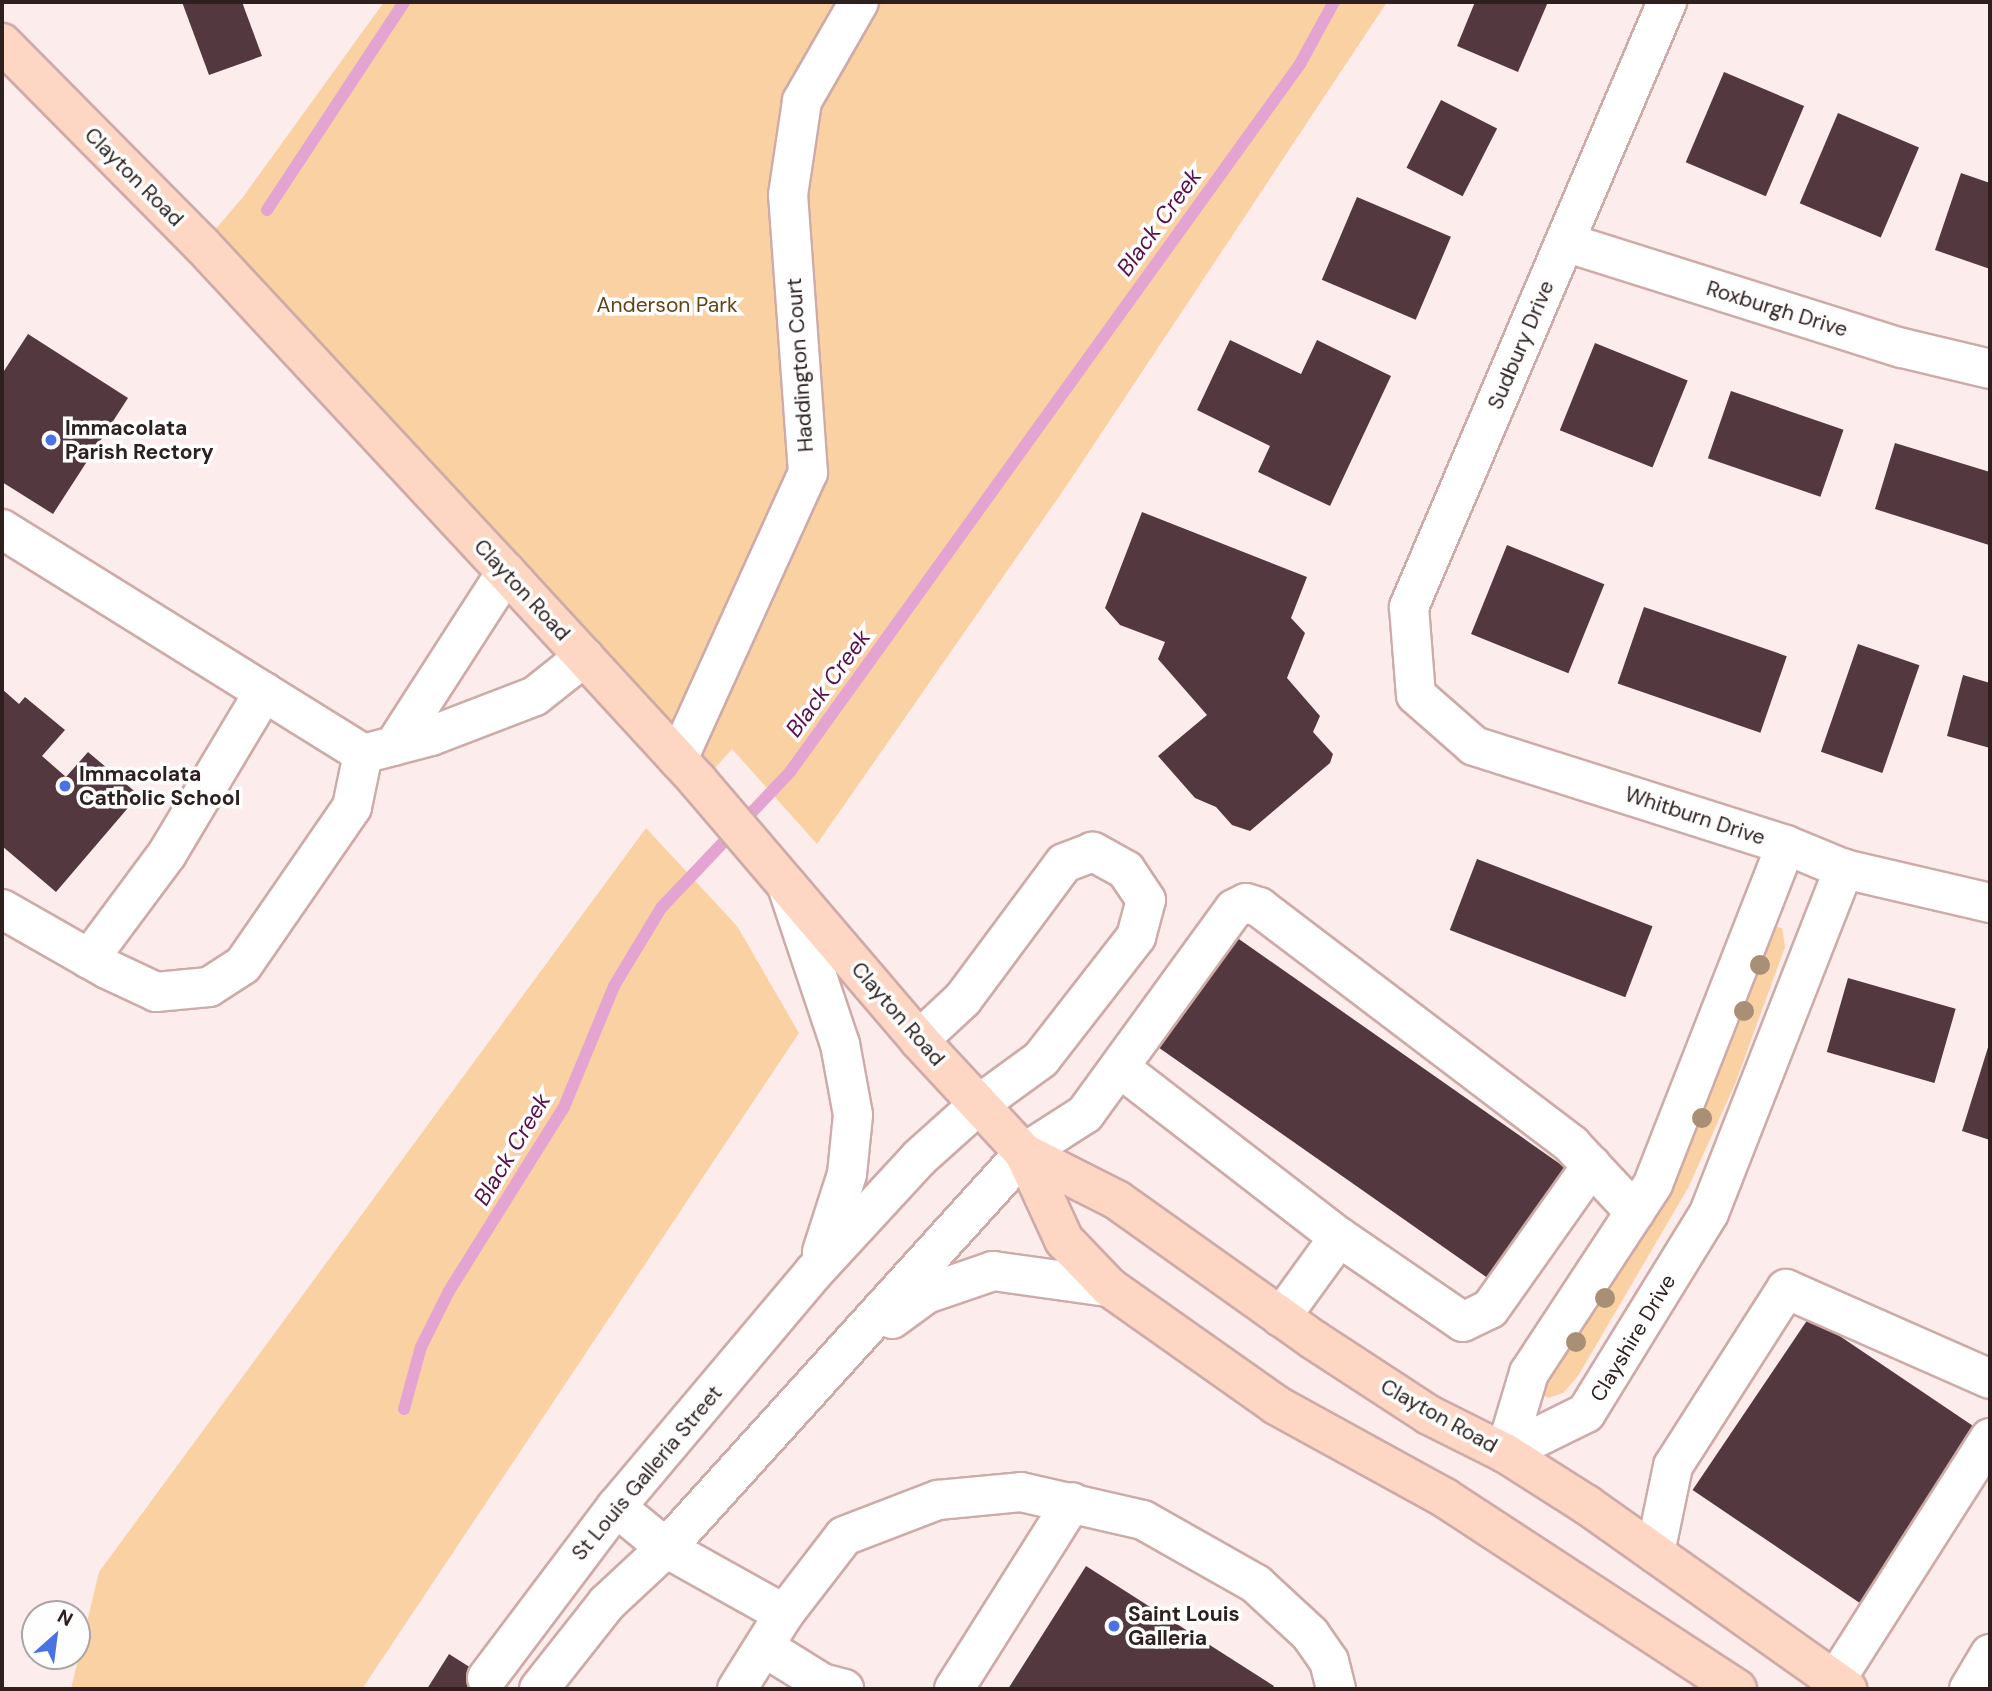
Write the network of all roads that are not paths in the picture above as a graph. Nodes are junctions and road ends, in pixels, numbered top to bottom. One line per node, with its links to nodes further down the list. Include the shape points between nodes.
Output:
1 (859, 2): 12 (street, Haddington Court, via 802,101 788,195 808,473)
2 (1667, 2): 4 (street, Sudbury Drive)
3 (2, 43): 7 (main road, Clayton Road, via 202,245)
4 (1565, 242): 5 (street, Roxburgh Drive, via 1902,348); 10 (street, Sudbury Drive, via 1409,607)
5 (1990, 369)
6 (2, 529): 9 (street)
7 (506, 572): 8 (main road, Clayton Road); 11 (street)
8 (584, 657): 11 (street, via 535,696); 12 (main road, Clayton Road)
9 (264, 692): 11 (street); 18 (street, via 167,854)
10 (1416, 695): 13 (street, Whitburn Drive, via 1474,746)
11 (378, 750): 18 (street, via 352,807 243,965 209,987 156,992)
12 (688, 770): 15 (main road, Clayton Road)
13 (1786, 845): 14 (street, Whitburn Drive); 24 (street, via 1653,1184)
14 (1844, 869): 16 (street, Whitburn Drive); 32 (street, Clayshire Drive, via 1709,1213 1586,1413)
15 (785, 880): 19 (main road, Clayton Road); 26 (street, St Louis Galleria Street, via 840,1044 853,1115 842,1194)
16 (1990, 903)
17 (2, 909): 18 (street)
18 (89, 959)
19 (919, 1040): 21 (main road, Clayton Road); 21 (street, St Louis Galleria Street, via 963,999 1064,863 1093,852 1126,870 1146,900 1136,937 1041,1059)
20 (1120, 1068): 22 (street, via 1085,1114); 23 (street, via 1234,909 1246,903 1259,907 1572,1145); 25 (street)
21 (978, 1105): 22 (main road, Clayton Road); 26 (street, St Louis Galleria Street, via 913,1164)
22 (1024, 1153): 27 (main road, Clayton Road, via 1064,1241); 28 (main road, Clayton Road, via 1117,1200); 29 (street)
23 (1592, 1165): 24 (street); 25 (street, via 1490,1309 1463,1322)
24 (1634, 1212): 32 (street, via 1529,1373)
25 (1339, 1237): 28 (street)
26 (813, 1273): 34 (street, St Louis Galleria Street)
27 (1110, 1287): 29 (street, via 993,1271 926,1294); 47 (main road, Clayton Road, via 1276,1405 1445,1498)
28 (1281, 1317): 32 (main road, Clayton Road, via 1429,1415)
29 (820, 1373): 35 (street)
30 (1990, 1379): 36 (street, via 1786,1289 1673,1466)
31 (1990, 1438): 41 (street)
32 (1505, 1453): 36 (main road, Clayton Road)
33 (1072, 1502): 37 (street, via 1021,1492 937,1500 844,1536); 45 (street); 46 (street, via 1143,1520 1256,1584 1298,1619 1329,1661)
34 (616, 1507): 35 (street); 40 (street, St Louis Galleria Street)
35 (666, 1548): 37 (street); 42 (street, via 607,1603)
36 (1655, 1553): 41 (main road, Clayton Road)
37 (784, 1614): 38 (street)
38 (764, 1647): 43 (street); 44 (street, via 822,1683)
39 (1990, 1654): 48 (street)
40 (487, 1678)
41 (1841, 1685)
42 (539, 1689)
43 (737, 1689)
44 (844, 1689)
45 (954, 1689)
46 (1335, 1689)
47 (1737, 1689)
48 (1969, 1689)

